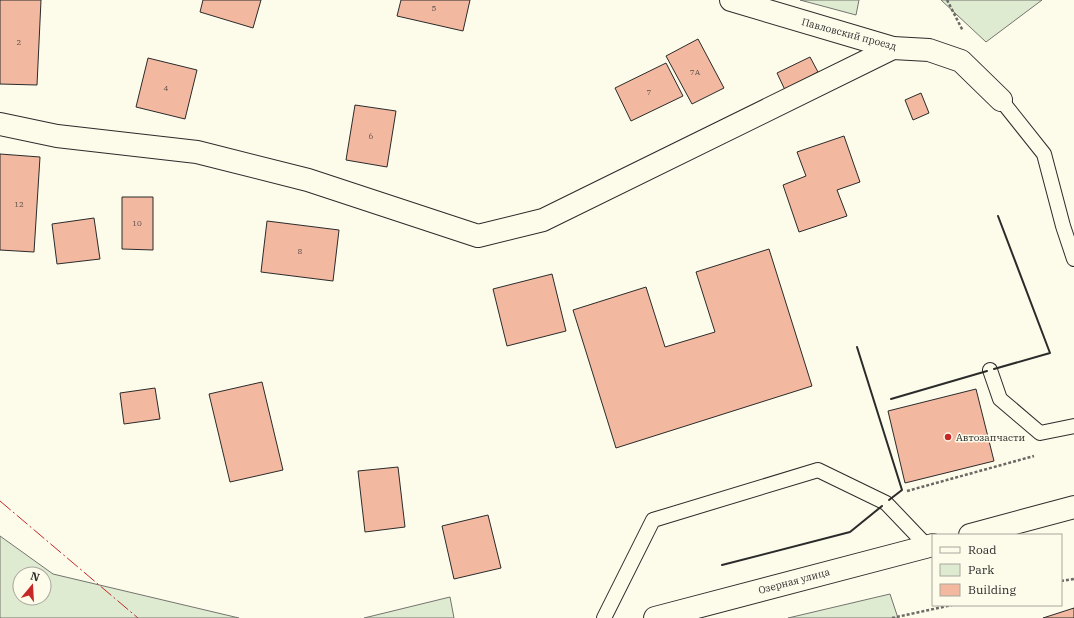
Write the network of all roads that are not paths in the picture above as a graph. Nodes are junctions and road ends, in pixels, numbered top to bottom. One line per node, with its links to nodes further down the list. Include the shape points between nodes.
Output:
1 (731, 0): 2 (street, Павловский проезд)
2 (893, 48): 3 (street, Павловский проезд, via 929,50 961,61); 4 (street, via 543,220 478,236 308,180 197,152 57,136)
3 (1001, 100): 5 (lane, via 1044,154)
4 (0, 124)
5 (1074, 259)
6 (990, 370): 7 (lane, via 1000,399 1040,433)
7 (1074, 426)
8 (1074, 507): 9 (street)
9 (974, 534)
10 (930, 546): 11 (lane, via 886,503 818,470 653,520); 12 (street, Озерная улица)
11 (604, 618)
12 (655, 618)

